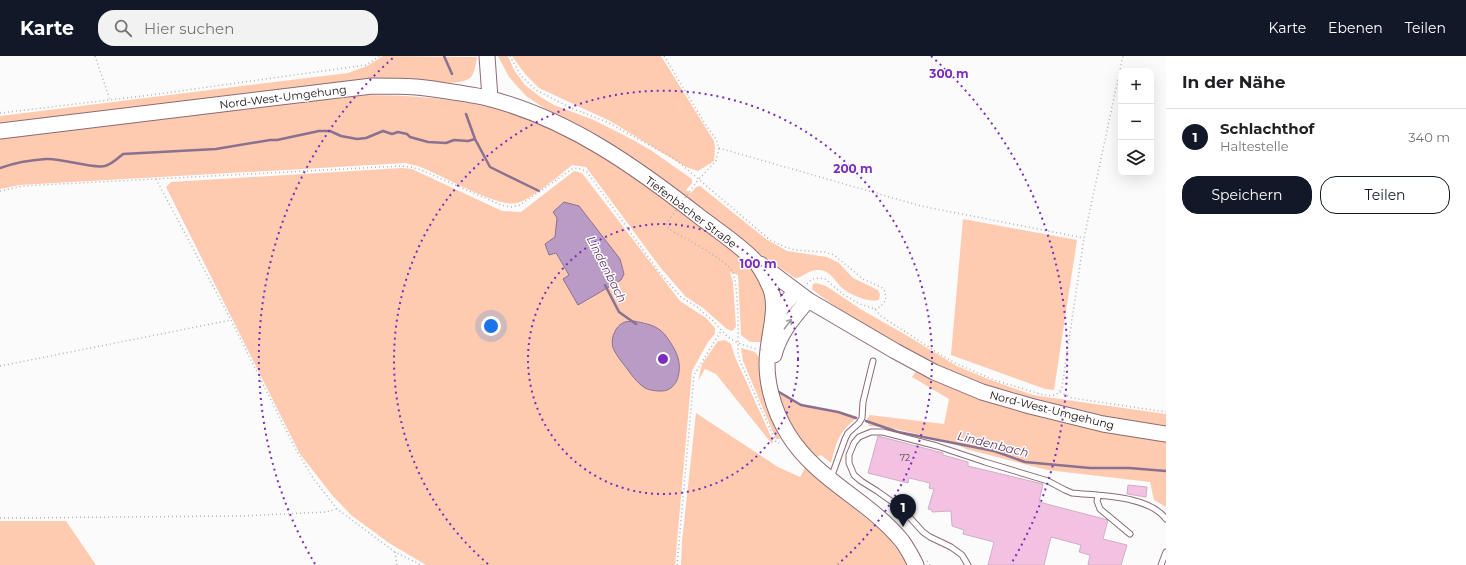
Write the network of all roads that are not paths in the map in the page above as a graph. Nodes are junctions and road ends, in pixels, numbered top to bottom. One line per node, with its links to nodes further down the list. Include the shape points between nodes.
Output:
1 (487, 56): 2 (main road)
2 (490, 98): 3 (main road, Nord-West-Umgehung); 4 (main road, Nord-West-Umgehung, via 418,87 372,86)
3 (562, 125): 5 (main road, Tiefenbacher Straße, via 599,145 676,199)
4 (0, 131)
5 (755, 260): 6 (main road, Nord-West-Umgehung); 7 (main road, Tiefenbacher Straße, via 770,286 772,295)
6 (801, 295): 7 (main road, Tiefenbacher Straße, via 781,308); 9 (main road, Tiefenbacher Straße, one-way to 6, via 772,374 776,347); 10 (main road, Nord-West-Umgehung, via 894,351 934,372 982,392 1102,424)
7 (770, 331): 9 (main road, Tiefenbacher Straße, via 767,377)
8 (873, 361): 11 (lane, via 863,402 862,418 848,433)
9 (774, 402): 11 (main road, Tiefenbacher Straße, via 786,432 798,449)
10 (1166, 434)
11 (830, 480): 17 (main road, Tiefenbacher Straße, via 892,530)
12 (1098, 496): 13 (lane, via 1141,503); 15 (lane, via 1100,509); 18 (lane, via 1065,490 1048,481 883,432 871,432 859,437 849,455 854,475 901,508 923,532 962,555)
13 (1164, 515): 14 (lane)
14 (1166, 519)
15 (1130, 534)
16 (1166, 552): 19 (lane)
17 (921, 561)
18 (968, 565)
19 (1161, 565)

